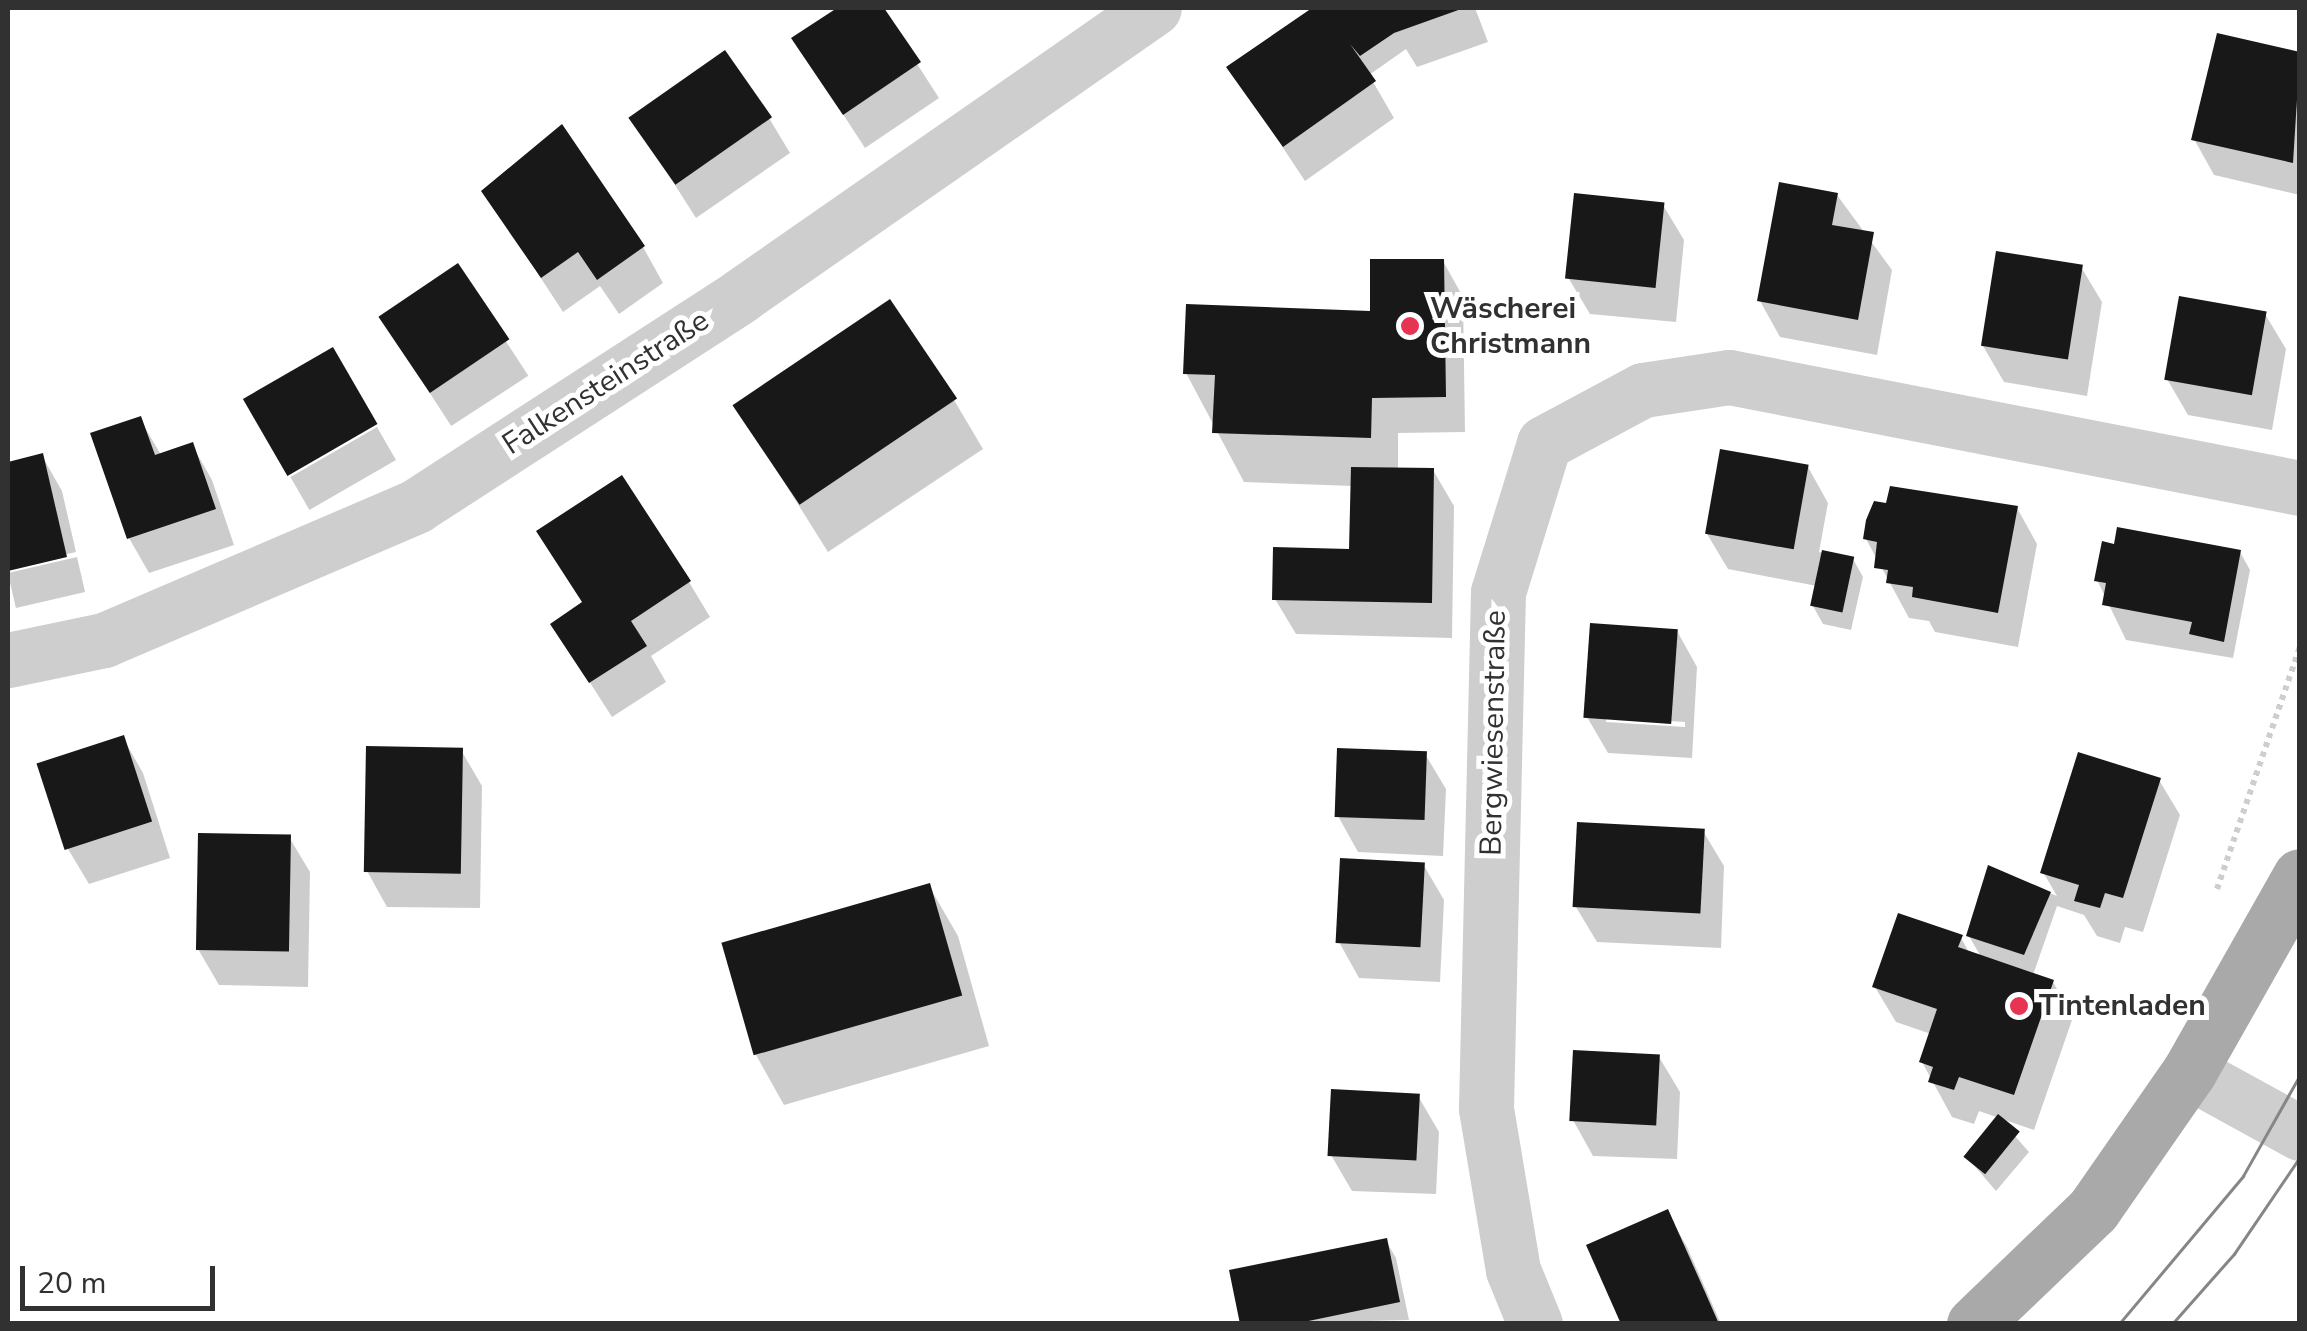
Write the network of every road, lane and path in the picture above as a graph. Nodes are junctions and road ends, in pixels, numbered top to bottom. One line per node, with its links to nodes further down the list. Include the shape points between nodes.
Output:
1 (1154, 8): 4 (street, Falkensteinstraße, via 740,296 416,506 104,640)
2 (2300, 488): 9 (street, Bergwiesenstraße, via 1729,377 1643,390 1544,443 1498,592 1486,1108 1513,1270)
3 (2300, 646): 6 (path)
4 (8, 660)
5 (2300, 876): 7 (main road)
6 (2216, 894)
7 (2190, 1072): 8 (street); 10 (main road, via 2093,1210)
8 (2300, 1133)
9 (1535, 1324)
10 (1974, 1324)

